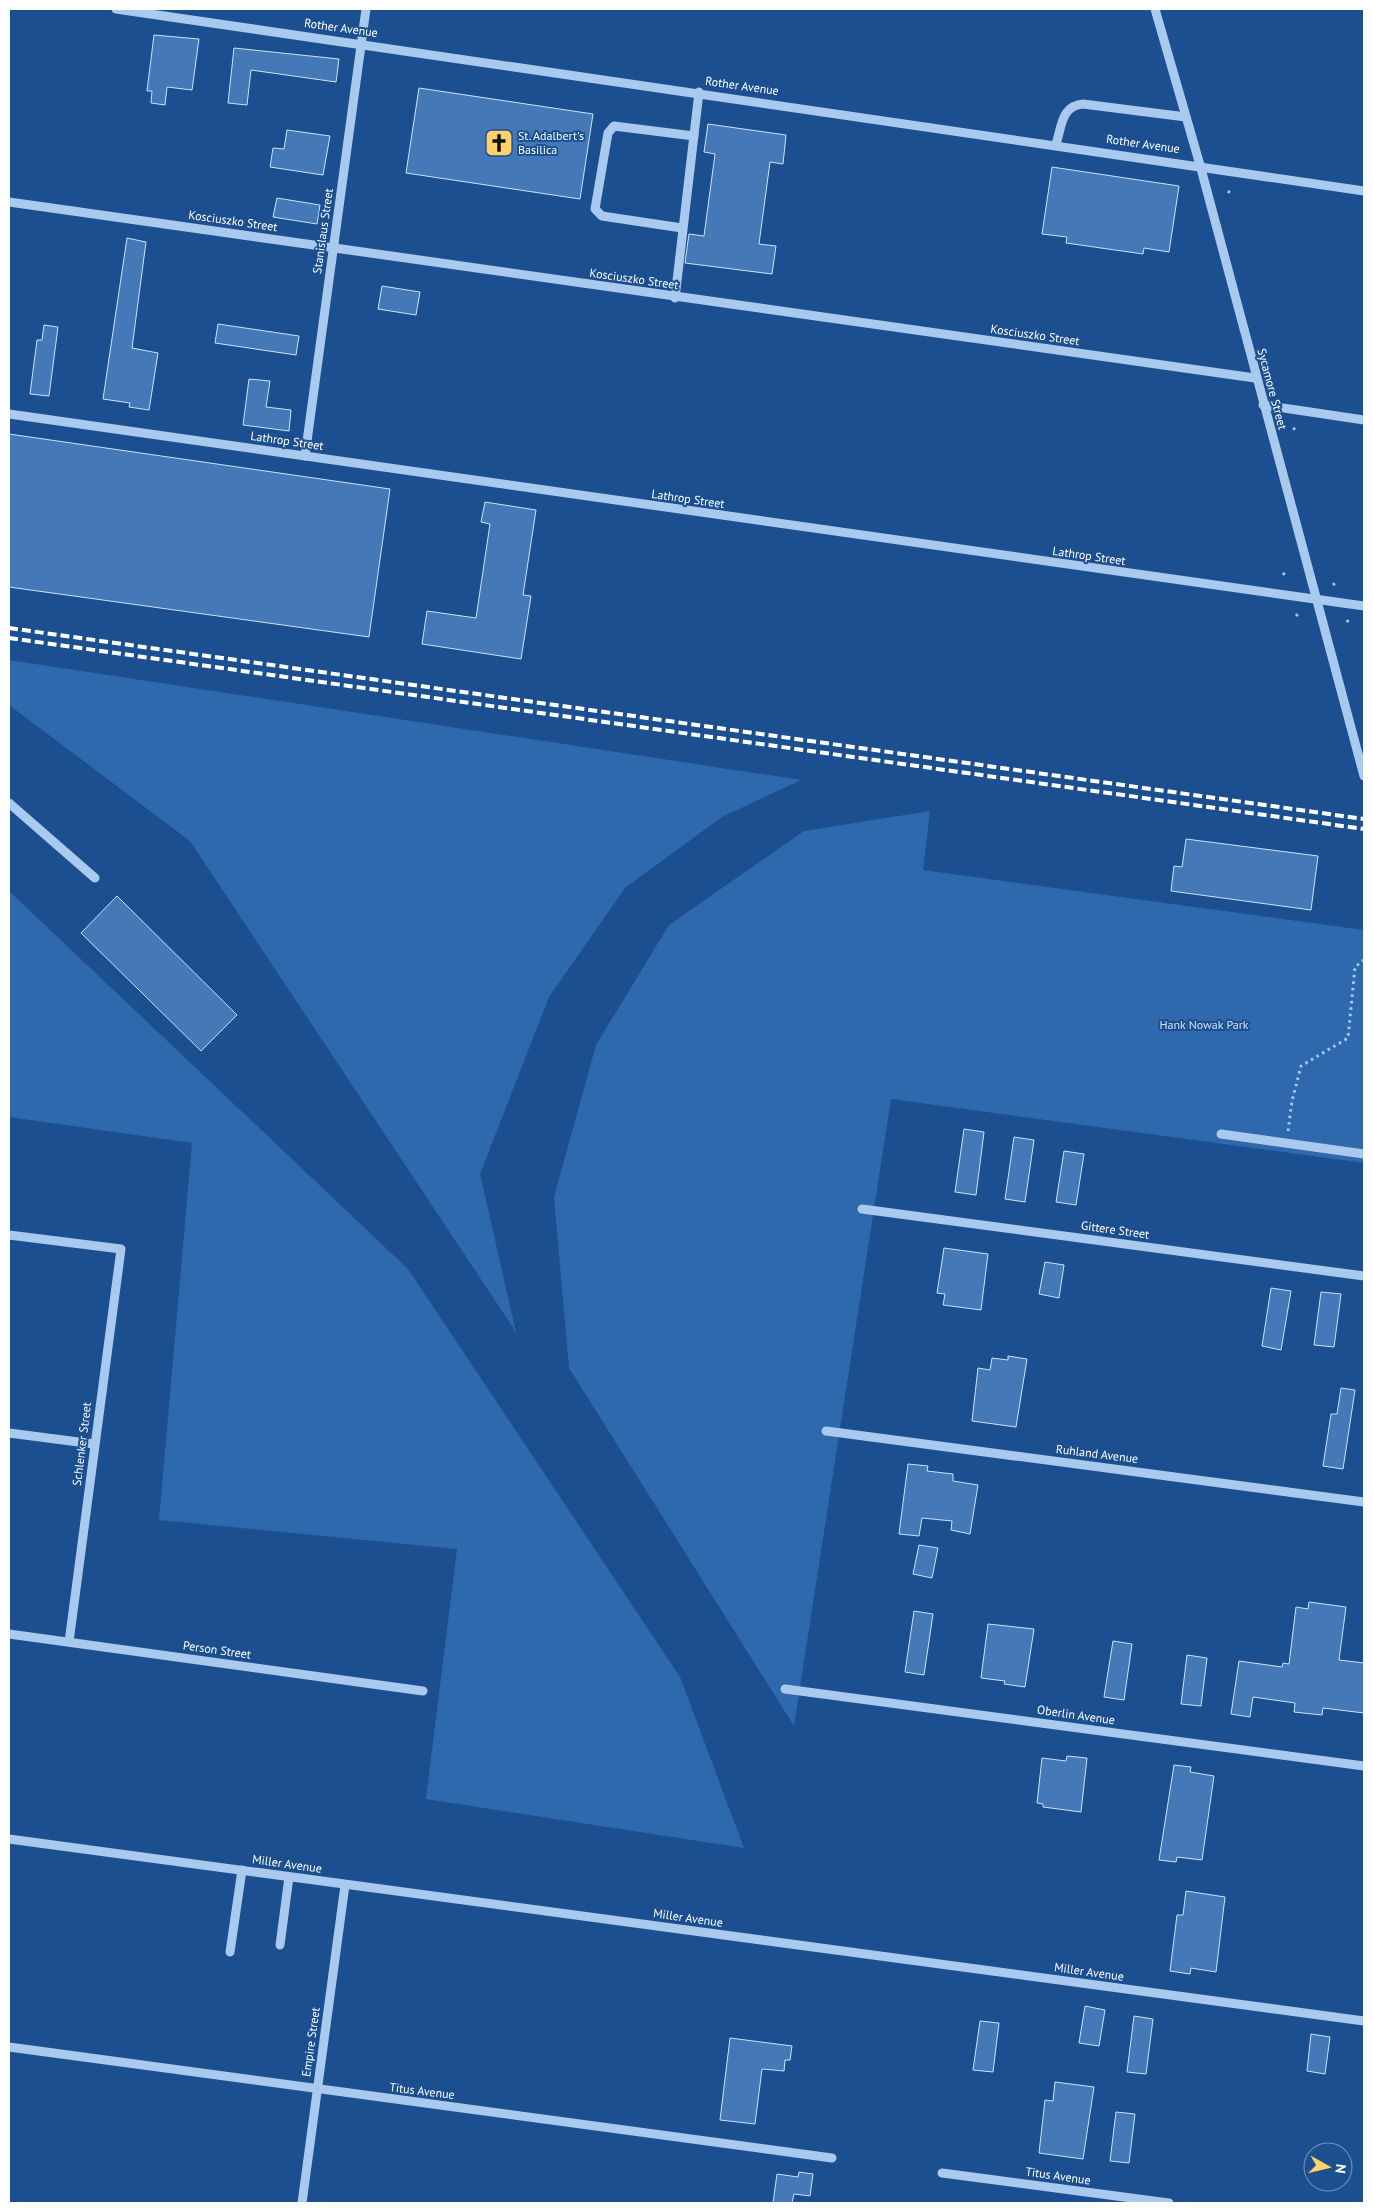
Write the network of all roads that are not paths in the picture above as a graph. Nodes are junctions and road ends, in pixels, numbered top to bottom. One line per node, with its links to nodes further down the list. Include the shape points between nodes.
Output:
1 (116, 9): 4 (street, Rother Avenue)
2 (366, 9): 4 (street, Stanislaus Street)
3 (1155, 9): 6 (street, Sycamore Street)
4 (361, 43): 5 (street, Rother Avenue); 13 (street, Stanislaus Street)
5 (699, 92): 7 (street); 8 (street, Rother Avenue)
6 (1186, 117): 8 (street, via 1075,105 1066,111); 9 (street, Sycamore Street)
7 (694, 136): 12 (street); 12 (street, via 614,126 608,133 595,209 602,216)
8 (1056, 144): 9 (street, Rother Avenue)
9 (1200, 165): 10 (street, Rother Avenue); 15 (street, Sycamore Street)
10 (1364, 191)
11 (9, 202): 13 (street, Kosciuszko Street)
12 (682, 228): 14 (street)
13 (334, 248): 14 (street, Kosciuszko Street); 19 (street, Stanislaus Street)
14 (675, 298): 15 (street, Kosciuszko Street)
15 (1255, 378): 16 (street, Sycamore Street)
16 (1263, 405): 18 (street); 20 (street, Sycamore Street)
17 (9, 414): 19 (street, Lathrop Street)
18 (1364, 420)
19 (306, 456): 20 (street, Lathrop Street)
20 (1316, 600): 21 (street, Lathrop Street); 22 (street, Sycamore Street)
21 (1364, 606)
22 (1364, 776)
23 (9, 803): 24 (street)
24 (95, 878)
25 (1221, 1134): 26 (street)
26 (1364, 1154)
27 (862, 1209): 29 (street, Gittere Street)
28 (9, 1234): 32 (street, Schlenker Street, via 121,1249)
29 (1364, 1276)
30 (826, 1431): 33 (street, Ruhland Avenue)
31 (9, 1432): 32 (street)
32 (94, 1444): 35 (street, Schlenker Street)
33 (1364, 1502)
34 (9, 1634): 35 (street, Person Street)
35 (69, 1642): 37 (street, Person Street)
36 (785, 1689): 38 (street, Oberlin Avenue)
37 (423, 1691)
38 (1364, 1766)
39 (9, 1839): 40 (street, Miller Avenue)
40 (242, 1870): 41 (street, Miller Avenue); 44 (street)
41 (289, 1877): 42 (street, Miller Avenue); 43 (street)
42 (345, 1884): 45 (street, Miller Avenue); 47 (street, Empire Street)
43 (280, 1945)
44 (230, 1952)
45 (1364, 2021)
46 (9, 2048): 47 (street, Titus Avenue)
47 (317, 2090): 48 (street, Titus Avenue); 50 (street, Empire Street)
48 (832, 2158)
49 (942, 2173): 51 (street, Titus Avenue)
50 (302, 2203)
51 (1169, 2203)

